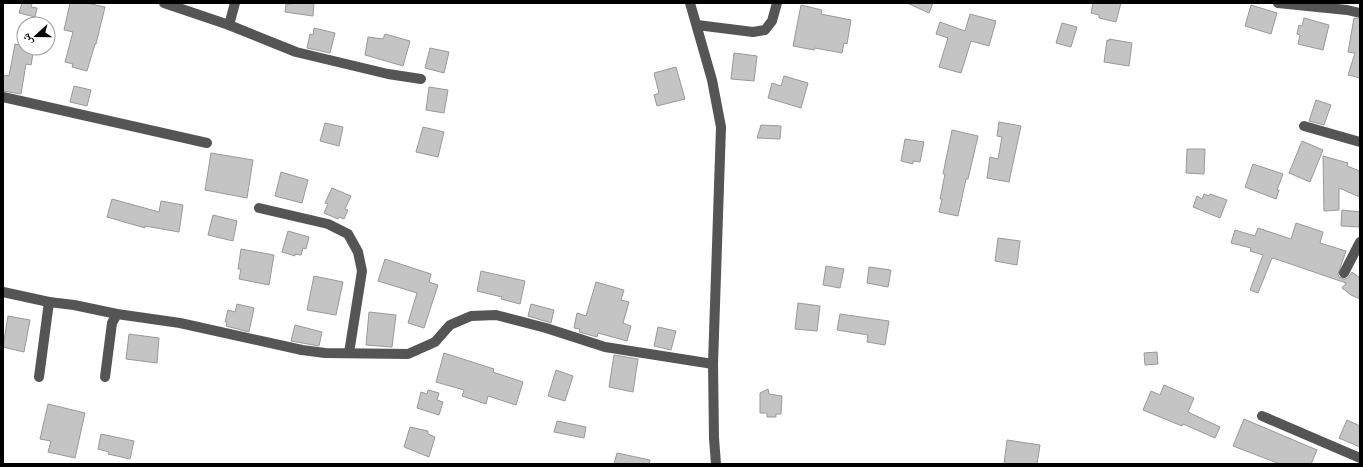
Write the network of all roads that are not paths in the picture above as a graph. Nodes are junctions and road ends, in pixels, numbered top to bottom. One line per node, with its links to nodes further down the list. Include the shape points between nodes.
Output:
1 (164, 3): 7 (street)
2 (235, 3): 7 (street)
3 (690, 3): 8 (street)
4 (777, 3): 8 (street, via 772,21 765,30 753,32)
5 (1278, 3): 6 (street)
6 (1360, 13)
7 (229, 25): 9 (street, via 296,52 388,74)
8 (697, 25): 21 (street, via 712,80 721,127)
9 (421, 79)
10 (3, 97): 13 (street)
11 (1304, 126): 12 (street)
12 (1360, 142)
13 (207, 143)
14 (259, 208): 20 (street, via 328,224 348,234 358,252 362,271)
15 (1360, 242): 16 (street)
16 (1344, 273)
17 (3, 292): 18 (street)
18 (49, 302): 19 (street); 22 (street)
19 (117, 314): 20 (street, via 180,323 302,350); 23 (street, via 112,323)
20 (349, 353): 21 (street, via 408,354 435,342 450,325 471,316 496,315 605,347)
21 (713, 364): 26 (street)
22 (39, 377)
23 (105, 377)
24 (1262, 416): 25 (street)
25 (1360, 458)
26 (716, 464)

